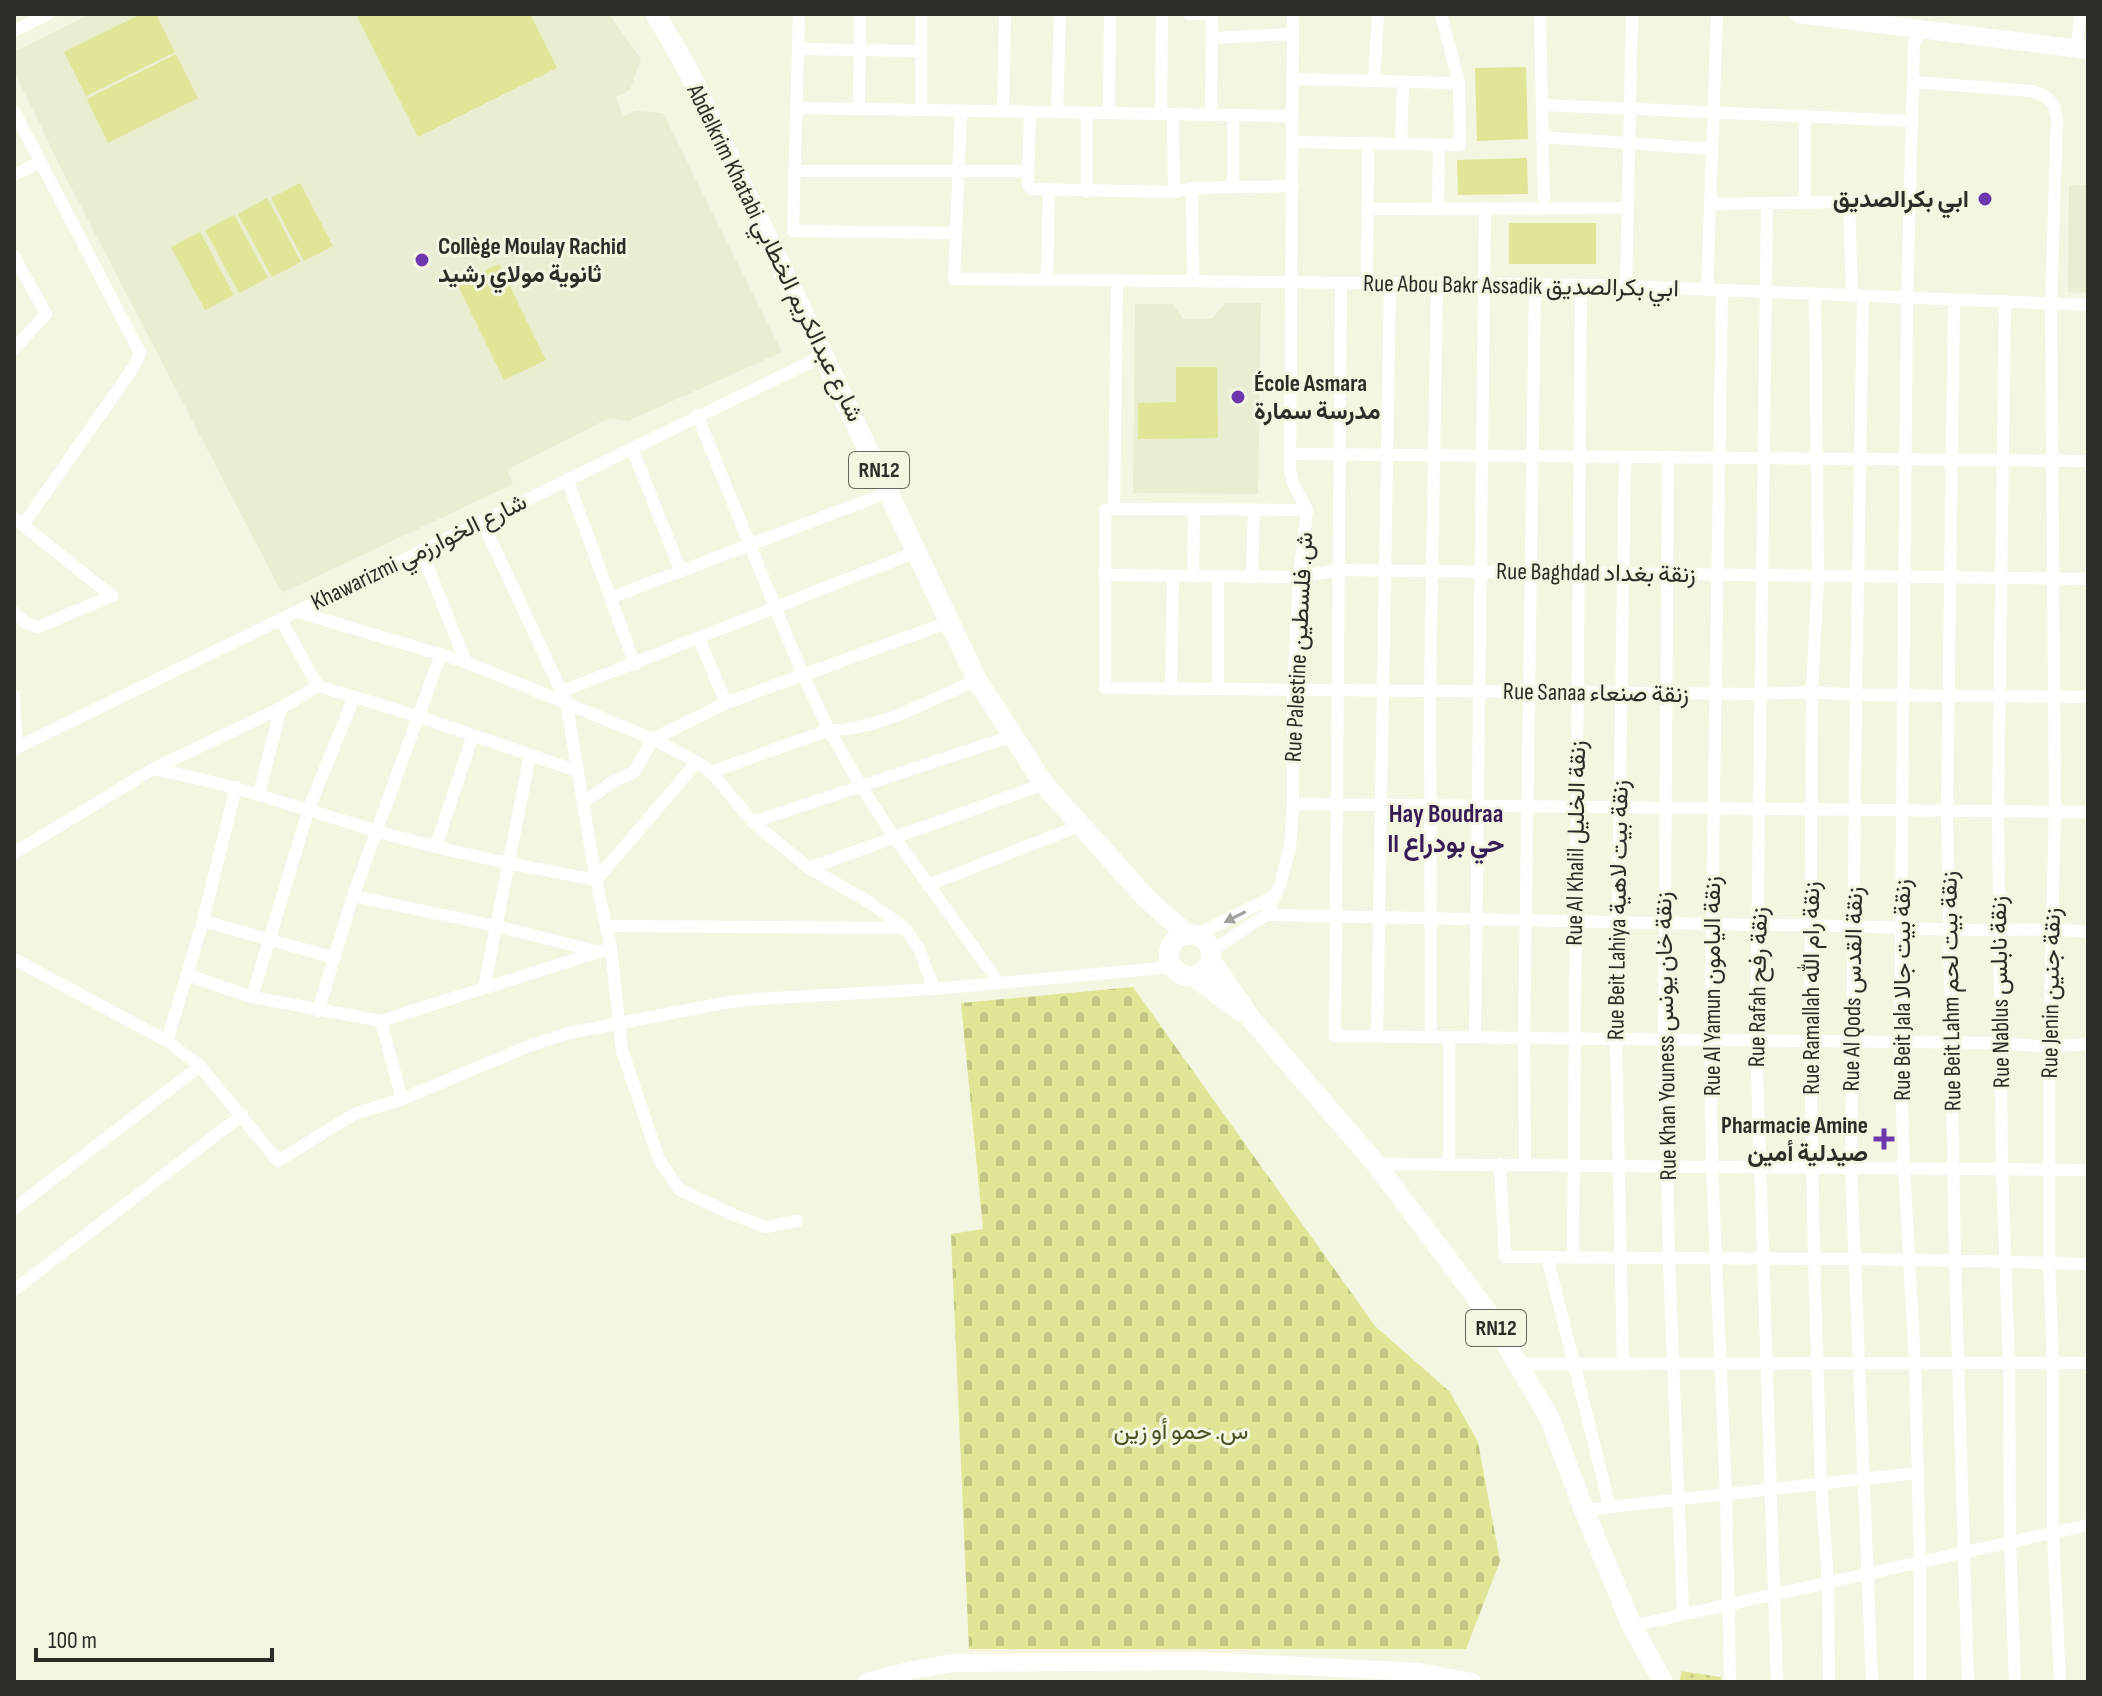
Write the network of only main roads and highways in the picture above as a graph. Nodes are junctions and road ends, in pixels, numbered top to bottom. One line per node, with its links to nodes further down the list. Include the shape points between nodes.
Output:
1 (656, 14): 4 (main road, Abdelkrim Khatabi شارع عبدالكريم الخطابي / RN12, via 690,74 977,680 1044,784)
2 (1799, 14): 3 (main road)
3 (2083, 49)
4 (1146, 898): 5 (main road, Abdelkrim Khatabi شارع عبدالكريم الخطابي / RN12); 7 (main road, Abdelkrim Khatabi شارع عبدالكريم الخطابي / RN12)
5 (1192, 935): 6 (main road, RN12, via 1203,938); 7 (main road, via 1181,937)
6 (1211, 956): 8 (main road, via 1201,974); 9 (main road, RN12)
7 (1172, 958): 8 (main road, RN12, via 1179,973)
8 (1193, 976): 9 (main road, RN12)
9 (1252, 1020): 12 (main road, RN12, via 1376,1164 1488,1313 1550,1419 1632,1626)
10 (867, 1682): 11 (main road, via 952,1663 1199,1661 1419,1672)
11 (1472, 1682)
12 (1663, 1682)

